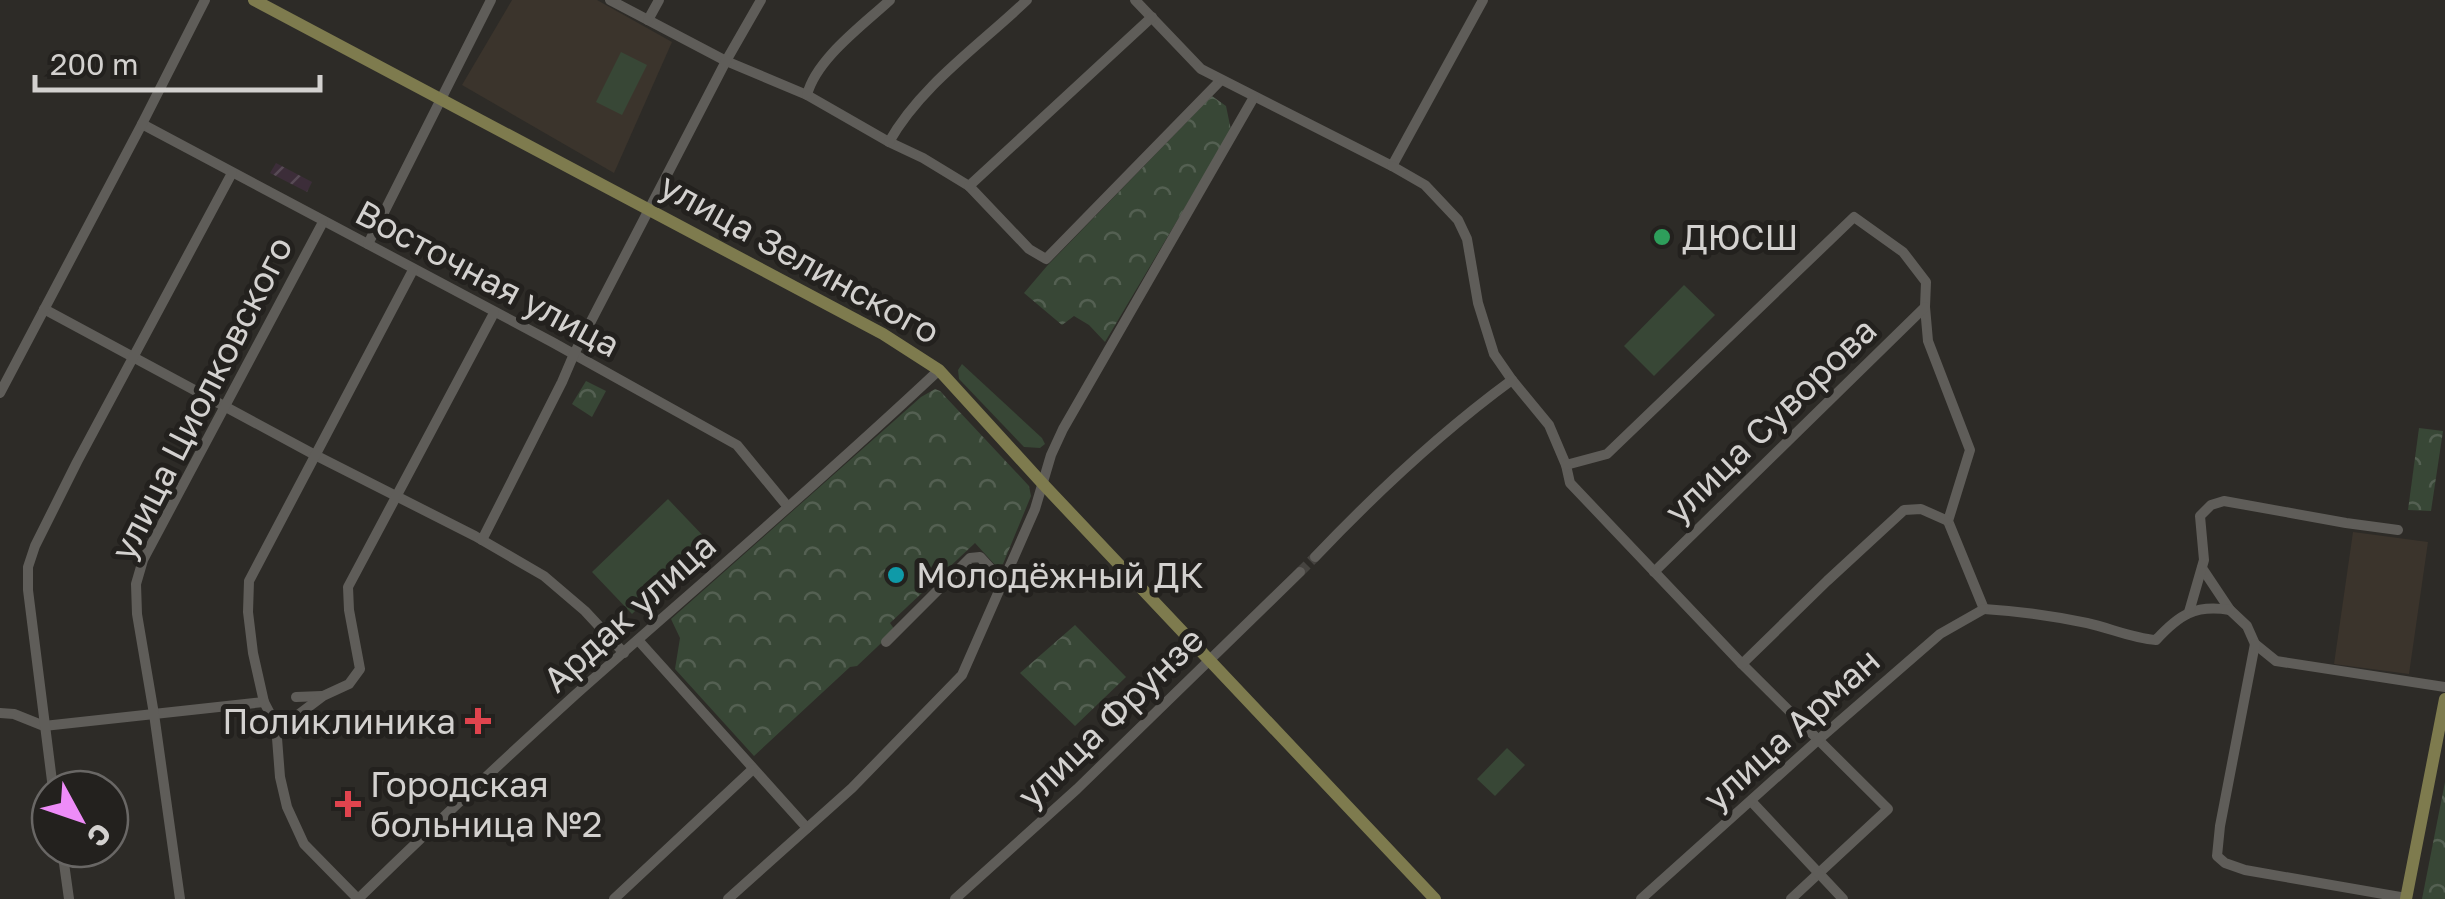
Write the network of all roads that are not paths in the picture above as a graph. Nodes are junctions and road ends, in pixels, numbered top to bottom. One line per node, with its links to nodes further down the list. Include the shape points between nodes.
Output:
1 (205, 0): 18 (street)
2 (254, 0): 16 (main road, улица Зелинского)
3 (491, 0): 16 (street)
4 (610, 0): 12 (street)
5 (659, 0): 12 (street)
6 (761, 0): 13 (street)
7 (890, 0): 15 (street, via 820,69)
8 (1027, 0): 19 (street, via 922,97)
9 (1135, 0): 11 (street)
10 (1483, 0): 20 (street)
11 (1152, 17): 14 (street); 22 (street)
12 (648, 20): 13 (street)
13 (726, 61): 15 (street); 23 (street)
14 (1220, 80): 17 (street); 22 (street, via 1046,258 1029,249)
15 (807, 95): 19 (street)
16 (440, 98): 23 (main road, улица Зелинского); 25 (street)
17 (1254, 98): 20 (street); 38 (street, via 1063,430)
18 (142, 124): 21 (street, Восточная улица); 28 (street)
19 (890, 142): 22 (street)
20 (1392, 166): 33 (street, via 1425,185 1458,220 1494,354)
21 (232, 173): 24 (street, Восточная улица); 31 (street)
22 (969, 186)
23 (650, 208): 30 (street); 32 (main road, улица Зелинского)
24 (323, 222): 25 (street, Восточная улица); 35 (street, улица Циолковского)
25 (368, 244): 26 (street, Восточная улица)
26 (414, 270): 29 (street, Восточная улица); 36 (street)
27 (1925, 306): 37 (street, via 1926,282 1903,252 1854,217 1606,454); 41 (street, via 1928,341 1970,450); 47 (street, улица Суворова)
28 (44, 308): 31 (street); 34 (street)
29 (494, 313): 30 (street, Восточная улица); 39 (street)
30 (574, 354): 40 (street, Восточная улица, via 737,445); 43 (street)
31 (133, 356): 35 (street); 67 (street, via 28,567)
32 (940, 370): 38 (main road, улица Зелинского); 40 (street, Ардак улица)
33 (1512, 380): 37 (street, via 1549,425); 44 (street, via 1473,408)
34 (0, 393)
35 (225, 406): 36 (street); 65 (street, улица Циолковского, via 136,584)
36 (315, 455): 39 (street); 62 (street, via 249,581)
37 (1566, 465): 47 (street, via 1570,483)
38 (1044, 484): 48 (street); 56 (main road, улица Зелинского)
39 (396, 497): 43 (street); 59 (street, via 348,587 360,669 349,684)
40 (788, 507): 52 (street, Ардак улица)
41 (1948, 522): 49 (street); 57 (street, via 1921,509 1904,510)
42 (2398, 530): 45 (street, via 2224,501 2200,516)
43 (482, 540): 55 (street, via 544,576)
44 (1315, 558)
45 (2202, 568): 50 (street); 51 (street)
46 (1300, 572): 56 (street, улица Фрунзе)
47 (1654, 572): 57 (street)
48 (1002, 582): 53 (street, via 980,557 970,558); 72 (street, via 962,675)
49 (1984, 609): 51 (street, via 2156,640); 68 (street, улица Арман, via 1940,634)
50 (2230, 610): 51 (street); 54 (street)
51 (2188, 612)
52 (638, 640): 55 (street, Ардак улица); 70 (street)
53 (886, 642)
54 (2255, 644): 58 (street, via 2276,661); 85 (street, via 2217,856 2245,870)
55 (624, 652): 77 (street, Ардак улица)
56 (1210, 659): 80 (street, улица Фрунзе); 81 (main road, улица Зелинского)
57 (1742, 664): 68 (street)
58 (2445, 687)
59 (323, 696): 60 (street); 66 (street)
60 (296, 697)
61 (2445, 700): 63 (main road)
62 (264, 702): 65 (street); 66 (street)
63 (2444, 710): 85 (main road)
64 (0, 713): 67 (street)
65 (154, 714): 67 (street); 76 (street, улица Циолковского)
66 (276, 725): 77 (street, via 280,777 296,830)
67 (44, 726): 69 (street)
68 (1818, 740): 71 (street, улица Арман); 74 (street, via 1888,809)
69 (50, 769)
70 (753, 769): 72 (street); 78 (street)
71 (1750, 800): 74 (street); 82 (street, улица Арман)
72 (807, 828): 79 (street)
73 (65, 869): 75 (street)
74 (1818, 874): 83 (street); 84 (street)
75 (69, 899)
76 (180, 899)
77 (358, 899)
78 (614, 899)
79 (728, 899)
80 (955, 899)
81 (1435, 899)
82 (1642, 899)
83 (1791, 899)
84 (1843, 899)
85 (2406, 899)

